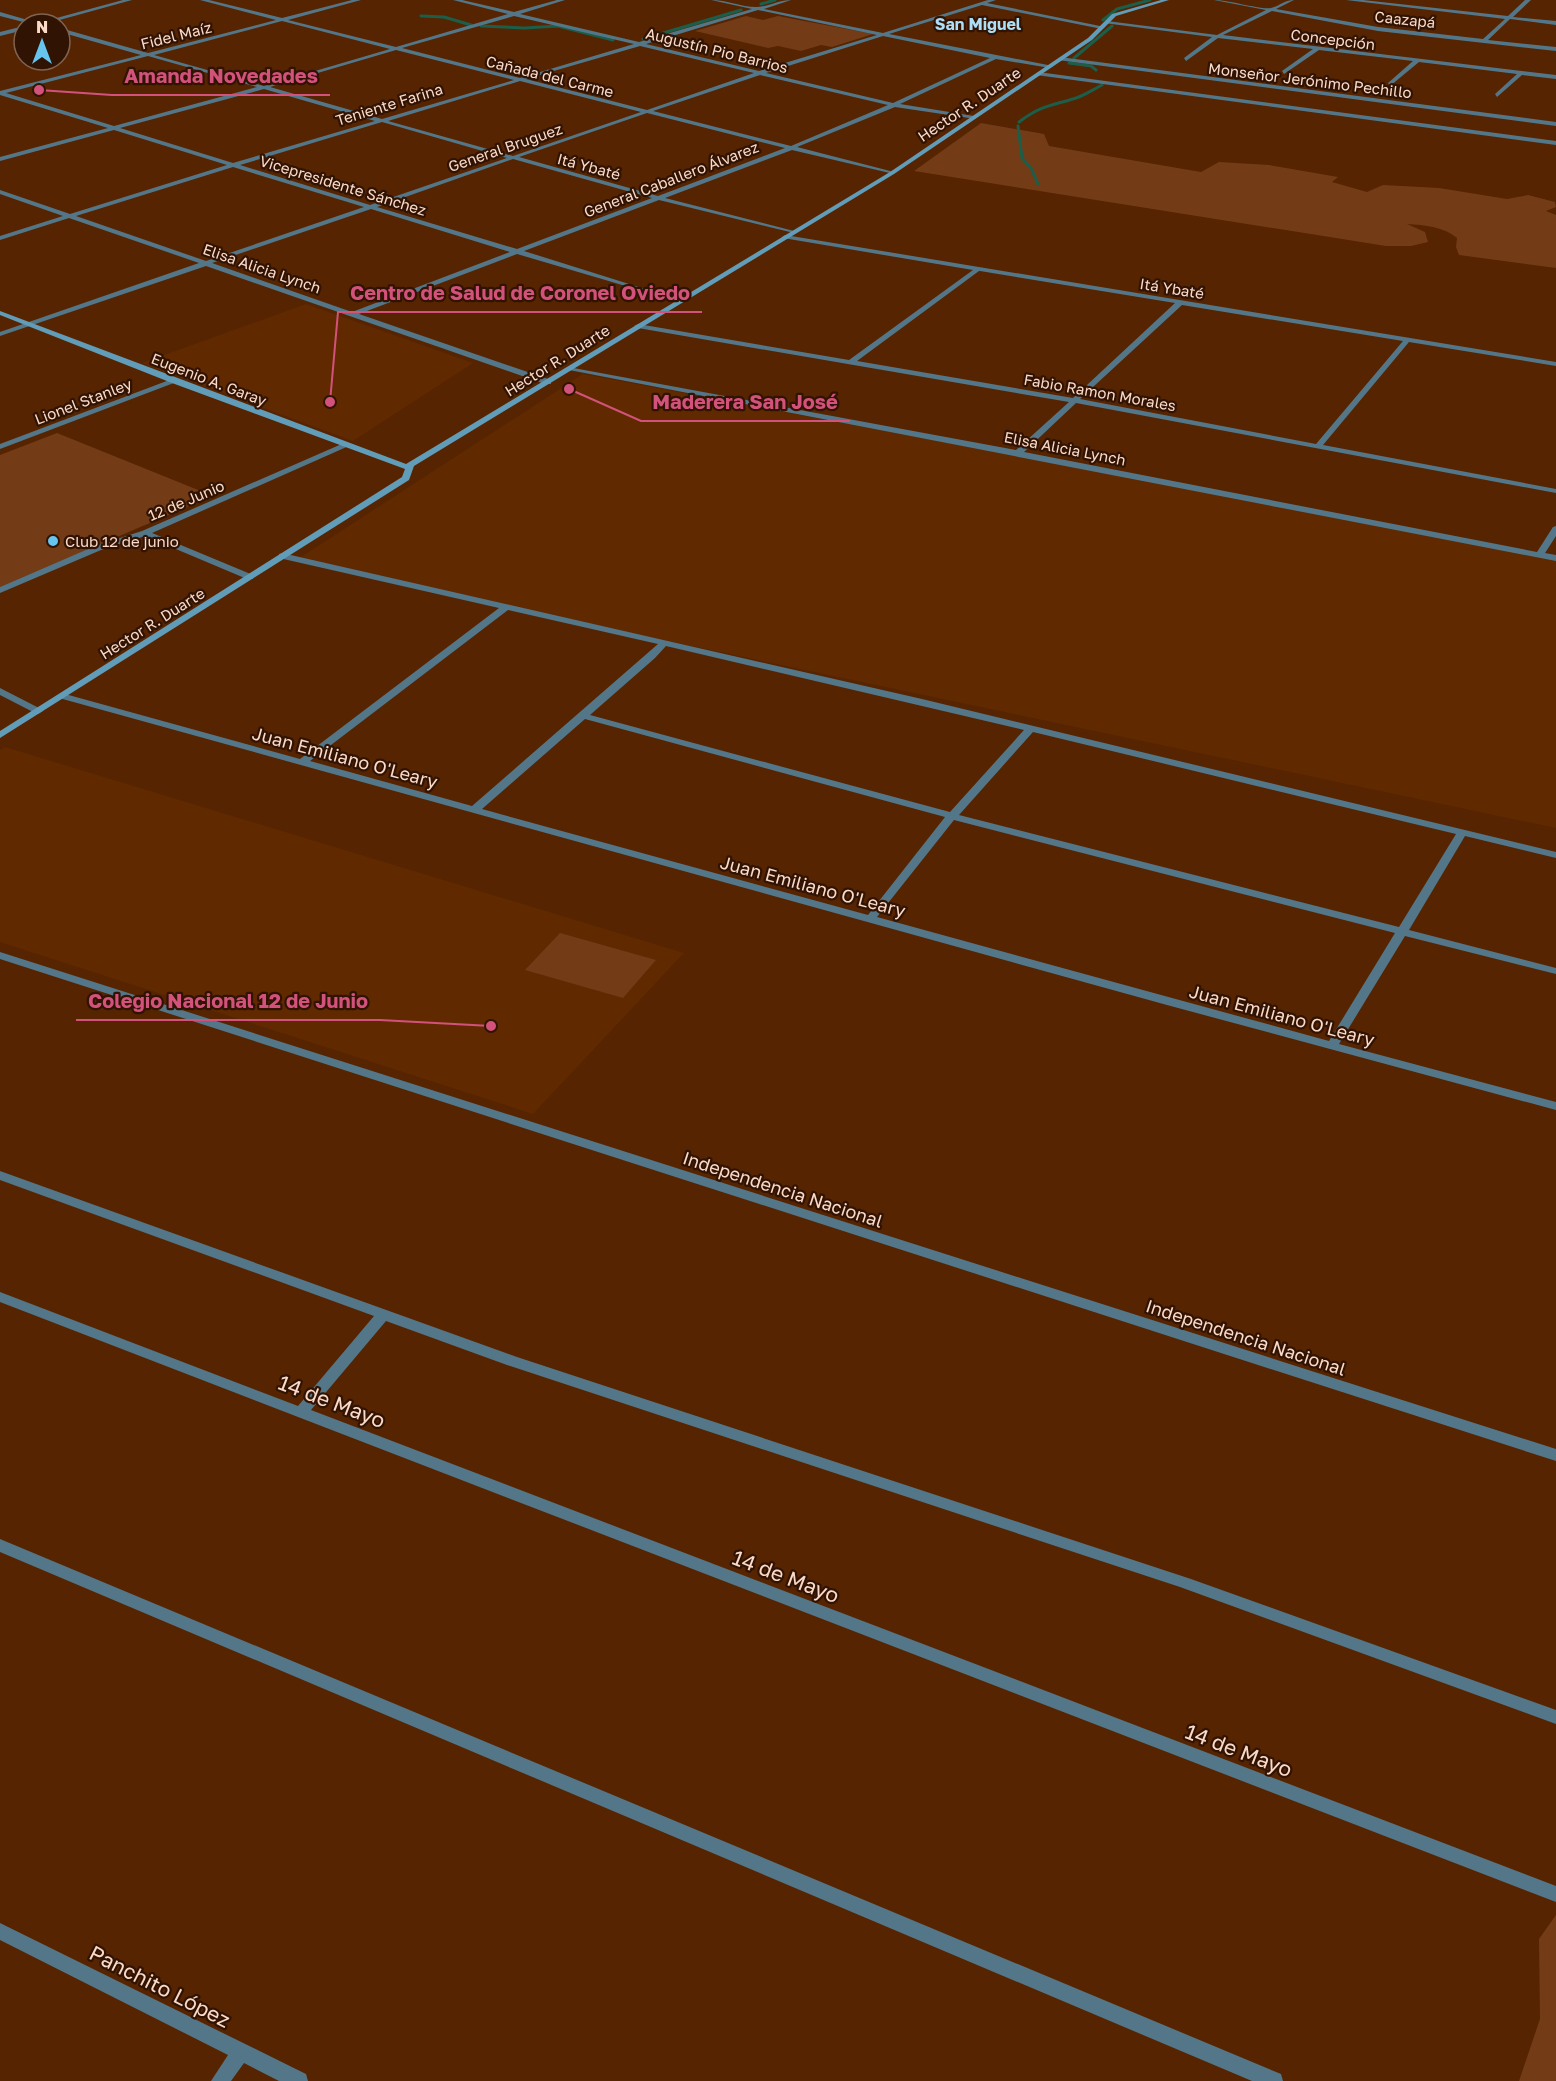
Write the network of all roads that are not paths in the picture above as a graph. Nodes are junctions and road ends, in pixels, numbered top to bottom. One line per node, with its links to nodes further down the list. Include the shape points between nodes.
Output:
1 (129, 0): 21 (street)
2 (203, 0): 23 (street, Cañada del Carme)
3 (358, 0): 23 (street, Fidel Maíz)
4 (456, 0): 20 (street, Augustín Pio Barrios)
5 (562, 0): 20 (street)
6 (714, 0): 18 (street)
7 (788, 0): 18 (street, Teniente Farina)
8 (964, 0): 16 (street, Concepción)
9 (993, 0): 16 (street, General Bruguez)
10 (1166, 0): 25 (street, Hector R. Duarte, via 1124,10)
11 (1217, 0): 19 (street, Caazapá)
12 (1291, 0): 19 (street)
13 (1349, 0): 17 (street)
14 (1419, 0): 17 (street)
15 (1528, 0): 22 (street)
16 (980, 3): 25 (street, Concepción); 27 (street, General Bruguez)
17 (1409, 8): 22 (street)
18 (759, 9): 27 (street); 30 (street, Teniente Farina)
19 (1271, 10): 28 (street); 29 (street, Caazapá, via 1378,29)
20 (514, 14): 30 (street, Augustín Pio Barrios); 31 (street)
21 (72, 15)
22 (1508, 19): 24 (street); 29 (street)
23 (283, 20): 31 (street, Cañada del Carme); 34 (street, Fidel Maíz)
24 (1556, 23)
25 (1104, 25): 28 (street, Concepción); 36 (street, Hector R. Duarte)
26 (72, 33): 34 (street, Itá Ybaté)
27 (886, 35): 35 (street); 42 (street, General Bruguez)
28 (1216, 37): 32 (street, Concepción); 37 (street)
29 (1485, 40): 33 (street, Caazapá)
30 (639, 44): 42 (street, Augustín Pio Barrios); 45 (street, Teniente Farina)
31 (397, 49): 45 (street, Cañada del Carme); 47 (street)
32 (1317, 49): 38 (street, Concepción); 40 (street)
33 (1556, 50)
34 (150, 54): 47 (street, Itá Ybaté); 48 (street, Fidel Maíz)
35 (995, 57): 39 (street); 50 (street, General Caballero Álvarez)
36 (1060, 59): 39 (street, Hector R. Duarte); 54 (street, Monseñor Jerónimo Pechillo)
37 (1186, 59)
38 (1417, 61): 41 (street, Concepción); 46 (street)
39 (1050, 66): 43 (street, Hector R. Duarte)
40 (1284, 72)
41 (1521, 73): 44 (street, Concepción); 49 (street)
42 (759, 74): 50 (street, Augustín Pio Barrios); 51 (street, General Bruguez)
43 (1038, 74): 52 (street, Hector R. Duarte); 56 (street)
44 (1556, 78)
45 (516, 80): 51 (street, Cañada del Carme); 53 (street, Teniente Farina)
46 (1390, 84)
47 (265, 87): 53 (street, Itá Ybaté); 55 (street)
48 (0, 93): 55 (street, Vicepresidente Sánchez)
49 (1497, 95)
50 (894, 105): 52 (street, Augustín Pio Barrios); 57 (street, General Caballero Álvarez)
51 (647, 113): 57 (street, Cañada del Carme); 59 (street, General Bruguez)
52 (974, 118): 61 (street, Hector R. Duarte)
53 (381, 120): 59 (street, Itá Ybaté); 60 (street, Teniente Farina)
54 (1556, 124)
55 (112, 128): 58 (street); 60 (street, Vicepresidente Sánchez)
56 (1556, 143)
57 (791, 148): 61 (street, Cañada del Carme); 63 (street, General Caballero Álvarez)
58 (0, 159)
59 (513, 159): 63 (street, Itá Ybaté); 64 (street, General Bruguez)
60 (232, 165): 64 (street, Vicepresidente Sánchez); 65 (street, Teniente Farina)
61 (892, 173): 66 (street, Hector R. Duarte)
62 (0, 192): 65 (street, Elisa Alicia Lynch)
63 (657, 198): 66 (street, Itá Ybaté); 68 (street, General Caballero Álvarez)
64 (370, 208): 68 (street, Vicepresidente Sánchez); 69 (street, General Bruguez)
65 (71, 216): 67 (street, Teniente Farina); 69 (street, Elisa Alicia Lynch)
66 (788, 235): 70 (street, Itá Ybaté); 71 (street, Hector R. Duarte)
67 (0, 238)
68 (516, 252): 71 (street, Vicepresidente Sánchez); 74 (street, General Caballero Álvarez)
69 (209, 263): 74 (street, Elisa Alicia Lynch); 75 (street, General Bruguez)
70 (976, 270): 72 (street, Itá Ybaté); 79 (street)
71 (678, 301): 76 (street, Hector R. Duarte)
72 (1180, 303): 78 (street, Itá Ybaté); 84 (street)
73 (0, 313): 75 (street, Eugenio A. Garay)
74 (352, 314): 83 (street, Elisa Alicia Lynch)
75 (29, 324): 77 (street, General Bruguez); 82 (street, Eugenio A. Garay)
76 (638, 326): 79 (street, Fabio Ramon Morales); 81 (street, Hector R. Duarte)
77 (0, 334)
78 (1408, 339): 80 (street, Itá Ybaté); 86 (street)
79 (851, 362): 84 (street, Fabio Ramon Morales)
80 (1556, 364)
81 (568, 369): 83 (street, Hector R. Duarte); 88 (street, Elisa Alicia Lynch)
82 (175, 381): 85 (street, Eugenio A. Garay); 87 (street, Lionel Stanley)
83 (548, 382): 89 (street, Hector R. Duarte)
84 (1076, 401): 86 (street, Fabio Ramon Morales); 88 (street)
85 (347, 445): 89 (street, Eugenio A. Garay); 92 (street, 12 de Junio)
86 (1318, 446): 90 (street, Fabio Ramon Morales)
87 (0, 447)
88 (1018, 453): 93 (street, Elisa Alicia Lynch)
89 (409, 468): 94 (street, Hector R. Duarte, via 406,478)
90 (1556, 491)
91 (1556, 529): 93 (street)
92 (145, 532): 96 (street); 97 (street, 12 de Junio)
93 (1539, 555): 95 (street, Elisa Alicia Lynch)
94 (282, 556): 96 (street, Hector R. Duarte); 98 (street)
95 (1556, 558)
96 (250, 577): 101 (street, Hector R. Duarte)
97 (0, 590)
98 (506, 607): 99 (street); 106 (street)
99 (664, 643): 103 (street); 104 (street)
100 (0, 692): 102 (street)
101 (62, 696): 102 (street, Hector R. Duarte); 106 (street, Juan Emiliano O'Leary)
102 (38, 711): 105 (street, Hector R. Duarte)
103 (583, 716): 107 (street); 108 (street)
104 (1030, 728): 108 (street); 109 (street)
105 (0, 735)
106 (302, 762): 107 (street, Juan Emiliano O'Leary)
107 (474, 810): 111 (street, Juan Emiliano O'Leary)
108 (952, 816): 111 (street); 112 (street)
109 (1462, 833): 110 (street); 112 (street)
110 (1556, 855)
111 (870, 919): 115 (street, Juan Emiliano O'Leary)
112 (1403, 930): 114 (street); 115 (street)
113 (0, 955): 121 (street, Independencia Nacional)
114 (1556, 971)
115 (1332, 1046): 116 (street, Juan Emiliano O'Leary)
116 (1556, 1106)
117 (0, 1175): 119 (street)
118 (0, 1297): 120 (street, 14 de Mayo)
119 (384, 1314): 120 (street); 123 (street, via 512,1361 1185,1583)
120 (301, 1412): 124 (street, 14 de Mayo)
121 (1556, 1455)
122 (0, 1545): 129 (street)
123 (1556, 1717)
124 (1556, 1894)
125 (0, 1930): 126 (street, Panchito López)
126 (241, 2052): 127 (street); 128 (street, Panchito López)
127 (220, 2081)
128 (299, 2081)
129 (1274, 2081)

